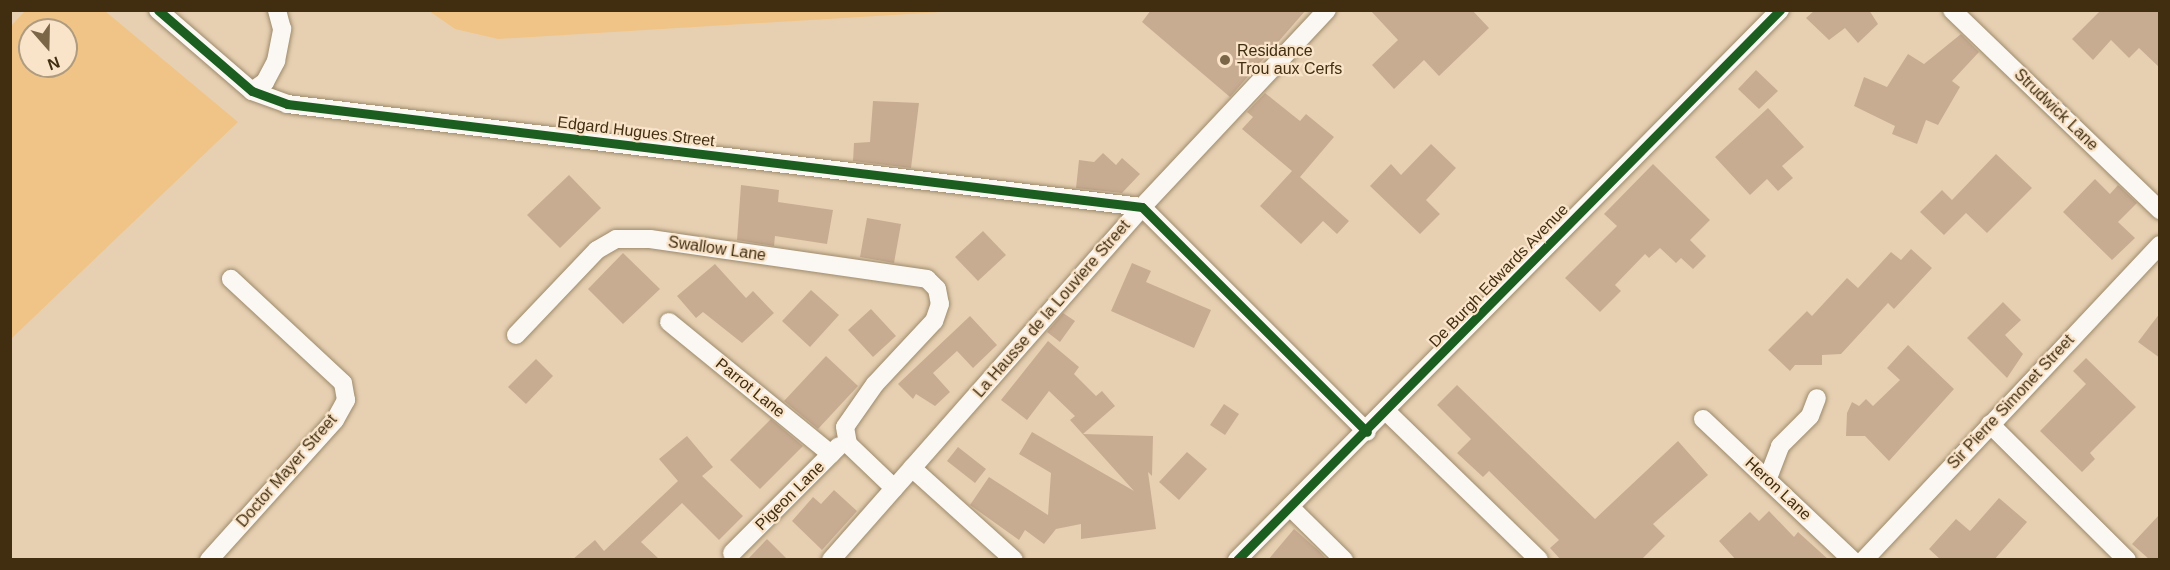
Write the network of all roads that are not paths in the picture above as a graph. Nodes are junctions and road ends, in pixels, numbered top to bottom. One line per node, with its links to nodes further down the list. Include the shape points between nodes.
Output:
1 (158, 10): 6 (street, Edgard Hugues Street)
2 (277, 10): 6 (street, via 282,29 276,61 265,82)
3 (1327, 10): 7 (street, La Hausse de la Louviere Street)
4 (1780, 10): 15 (street, De Burgh Edwards Avenue)
5 (1952, 10): 8 (street, Strudwick Lane)
6 (252, 91): 7 (street, Edgard Hugues Street, via 322,110)
7 (1142, 207): 19 (street); 21 (street, La Hausse de la Louviere Street)
8 (2160, 210)
9 (2160, 245): 17 (street, Sir Pierre Simonet Street)
10 (231, 279): 26 (street, Doctor Mayer Street, via 343,382 346,400)
11 (940, 304): 13 (street, Swallow Lane, via 937,289 927,279 650,239 616,239 597,250); 18 (street, Pigeon Lane, via 934,321 875,384)
12 (669, 322): 20 (street, Parrot Lane)
13 (516, 335)
14 (1817, 398): 22 (street, via 1810,416 1780,446)
15 (1387, 412): 19 (street, De Burgh Edwards Avenue); 31 (street)
16 (1703, 419): 22 (street, Heron Lane)
17 (1990, 424): 33 (street, Sir Pierre Simonet Street); 34 (street)
18 (846, 432): 20 (street, Pigeon Lane); 23 (street, via 865,464)
19 (1367, 432): 24 (street, De Burgh Edwards Avenue)
20 (831, 454): 25 (street, Pigeon Lane)
21 (912, 468): 23 (street, La Hausse de la Louviere Street); 28 (street)
22 (1768, 478): 32 (street, Heron Lane)
23 (894, 488): 27 (street, La Hausse de la Louviere Street)
24 (1290, 507): 29 (street, De Burgh Edwards Avenue); 30 (street)
25 (732, 553)
26 (209, 560)
27 (831, 560)
28 (1014, 560)
29 (1237, 560)
30 (1344, 560)
31 (1539, 560)
32 (1852, 560)
33 (1864, 560)
34 (2127, 560)

